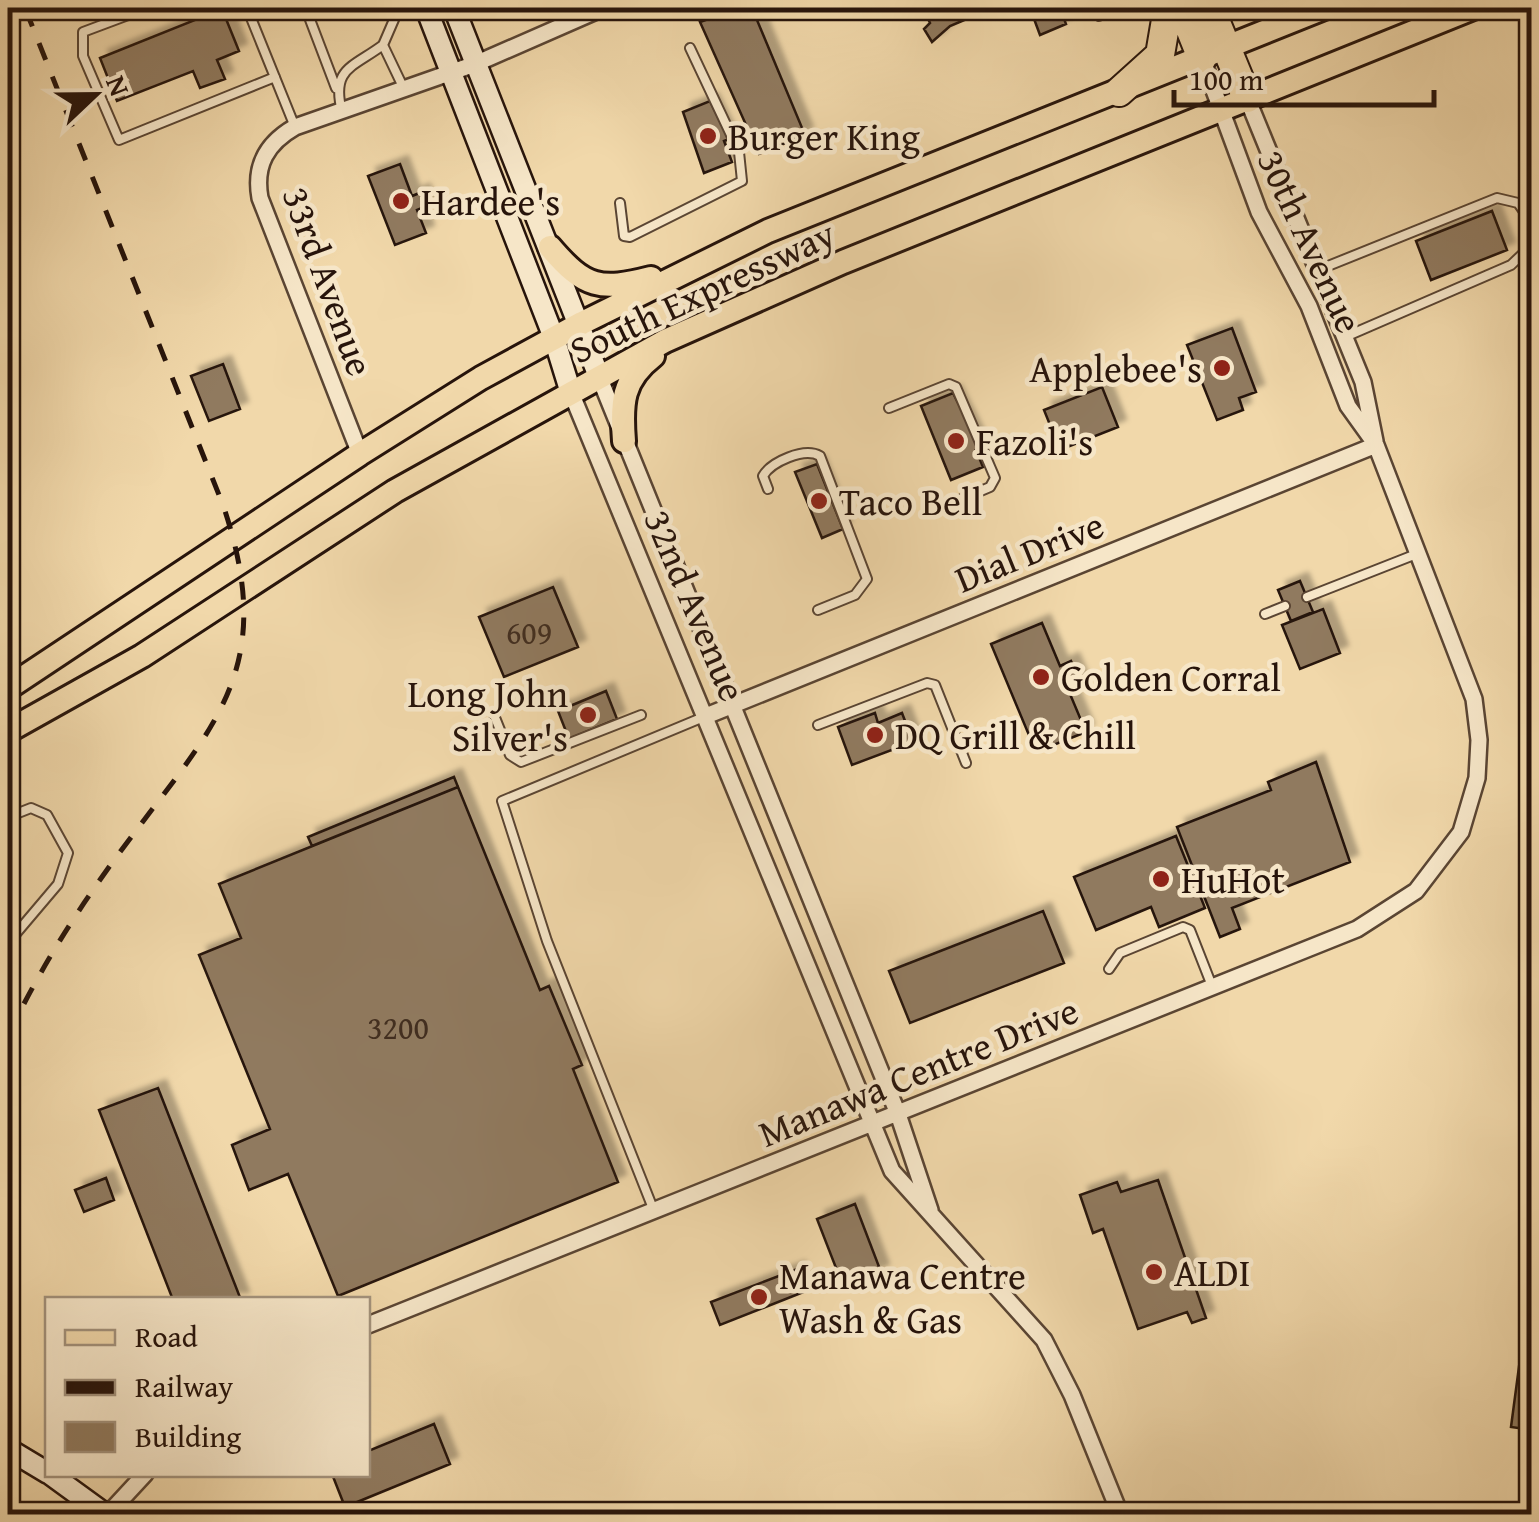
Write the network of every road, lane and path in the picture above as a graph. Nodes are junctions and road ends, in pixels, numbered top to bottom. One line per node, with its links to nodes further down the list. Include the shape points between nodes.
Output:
1 (147, 8): 18 (lane, via 83,32 83,56 119,140)
2 (247, 8): 18 (lane)
3 (320, 8): 19 (lane, via 309,17)
4 (399, 8): 13 (lane)
5 (426, 8): 17 (street, 32nd Avenue)
6 (454, 8): 16 (street, 32nd Avenue)
7 (602, 8): 16 (street, 33rd Avenue)
8 (1168, 8): 21 (highway, via 1160,55)
9 (1182, 8): 15 (highway)
10 (1210, 8): 15 (highway)
11 (1324, 8): 15 (main road, South Expressway)
12 (1473, 8): 22 (main road, South Expressway)
13 (383, 45): 19 (lane, via 344,71); 20 (lane)
14 (690, 48): 26 (lane, via 739,152 742,181 630,236 624,236)
15 (1214, 53): 21 (main road, South Expressway); 22 (highway); 23 (street, 30th Avenue)
16 (475, 64): 17 (street, 33rd Avenue); 29 (street, 32nd Avenue)
17 (450, 72): 20 (street, 33rd Avenue); 35 (street, 32nd Avenue)
18 (275, 77): 25 (lane)
19 (336, 88): 24 (lane)
20 (404, 90): 24 (street, 33rd Avenue)
21 (1119, 92): 30 (main road, South Expressway, via 884,182)
22 (1247, 98): 23 (main road, South Expressway); 31 (street, 30th Avenue)
23 (1218, 110): 33 (main road, South Expressway); 40 (street, 30th Avenue, via 1348,406)
24 (343, 114): 25 (street, 33rd Avenue)
25 (295, 128): 41 (street, 33rd Avenue, via 264,156 260,198)
26 (620, 203)
27 (1532, 224): 31 (lane, via 1510,198 1483,201)
28 (1532, 245): 34 (lane, via 1512,265)
29 (550, 247): 30 (main road, via 579,277 602,286); 32 (street, 32nd Avenue)
30 (689, 269): 32 (main road, South Expressway)
31 (1318, 270): 34 (street, 30th Avenue)
32 (582, 323): 35 (main road, South Expressway); 36 (street, 32nd Avenue)
33 (684, 332): 36 (main road, South Expressway); 39 (main road, via 628,380)
34 (1345, 337): 40 (street, 30th Avenue, via 1364,382)
35 (554, 338): 37 (street, 32nd Avenue); 41 (main road, South Expressway)
36 (598, 374): 37 (main road, South Expressway); 39 (street, 32nd Avenue)
37 (570, 390): 53 (street, 32nd Avenue); 55 (main road, South Expressway, via 395,491 142,656)
38 (890, 408): 43 (lane, via 956,387 994,478 990,487)
39 (624, 441): 50 (street, 32nd Avenue)
40 (1376, 445): 44 (street, 30th Avenue); 50 (street, Dial Drive)
41 (360, 454): 49 (main road, South Expressway)
42 (768, 489): 47 (lane, via 763,476 770,466 804,452 820,456 867,579 855,594)
43 (931, 512)
44 (1419, 553): 45 (lane); 58 (street, 30th Avenue, via 1468,678 1478,722 1478,778)
45 (1307, 597)
46 (1284, 606): 48 (lane)
47 (818, 610)
48 (1265, 614)
49 (8, 688)
50 (732, 705): 53 (street, Dial Drive); 62 (street, 32nd Avenue)
51 (494, 715): 52 (lane, via 510,755 521,762)
52 (642, 715)
53 (706, 716): 63 (street, 32nd Avenue); 64 (lane, via 502,800 547,941)
54 (818, 725): 56 (lane, via 935,685)
55 (8, 731)
56 (966, 763)
57 (8, 817): 59 (lane, via 31,808 47,816 68,853 58,884)
58 (1461, 832): 61 (street, Manawa Centre Drive, via 1427,880 1380,917)
59 (8, 942)
60 (1109, 969): 61 (lane, via 1120,952 1183,927)
61 (1212, 986): 62 (street, Manawa Centre Drive)
62 (898, 1114): 63 (street, Manawa Centre Drive); 65 (street, 32nd Avenue)
63 (872, 1124): 64 (street, Manawa Centre Drive); 65 (street, 32nd Avenue, via 892,1170)
64 (654, 1212): 66 (street, Manawa Centre Drive)
65 (931, 1214): 72 (street, 32nd Avenue, via 1044,1340)
66 (370, 1324)
67 (8, 1449): 68 (street)
68 (45, 1472)
69 (53, 1477): 71 (street)
70 (143, 1477): 71 (street)
71 (107, 1514)
72 (1120, 1514)

